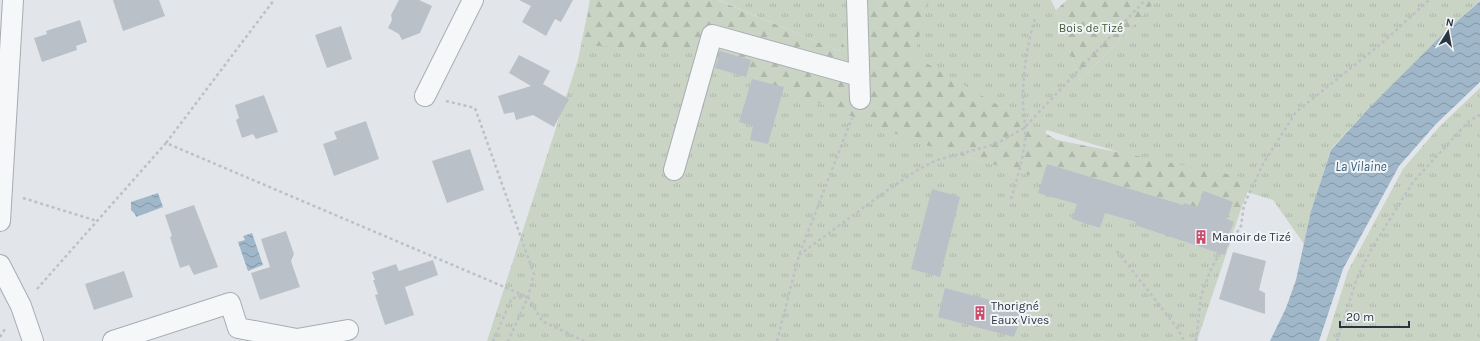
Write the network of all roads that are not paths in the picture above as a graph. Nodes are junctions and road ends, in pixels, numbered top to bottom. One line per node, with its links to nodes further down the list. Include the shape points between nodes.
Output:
1 (13, 0): 8 (street)
2 (473, 0): 5 (street)
3 (857, 0): 4 (street)
4 (859, 76): 6 (street); 7 (street, via 712,35)
5 (424, 96)
6 (860, 99)
7 (674, 170)
8 (0, 221)
9 (0, 265): 11 (street, via 21,306)
10 (348, 330): 12 (street, via 297,340 238,328 230,303)
11 (33, 341)
12 (113, 341)

